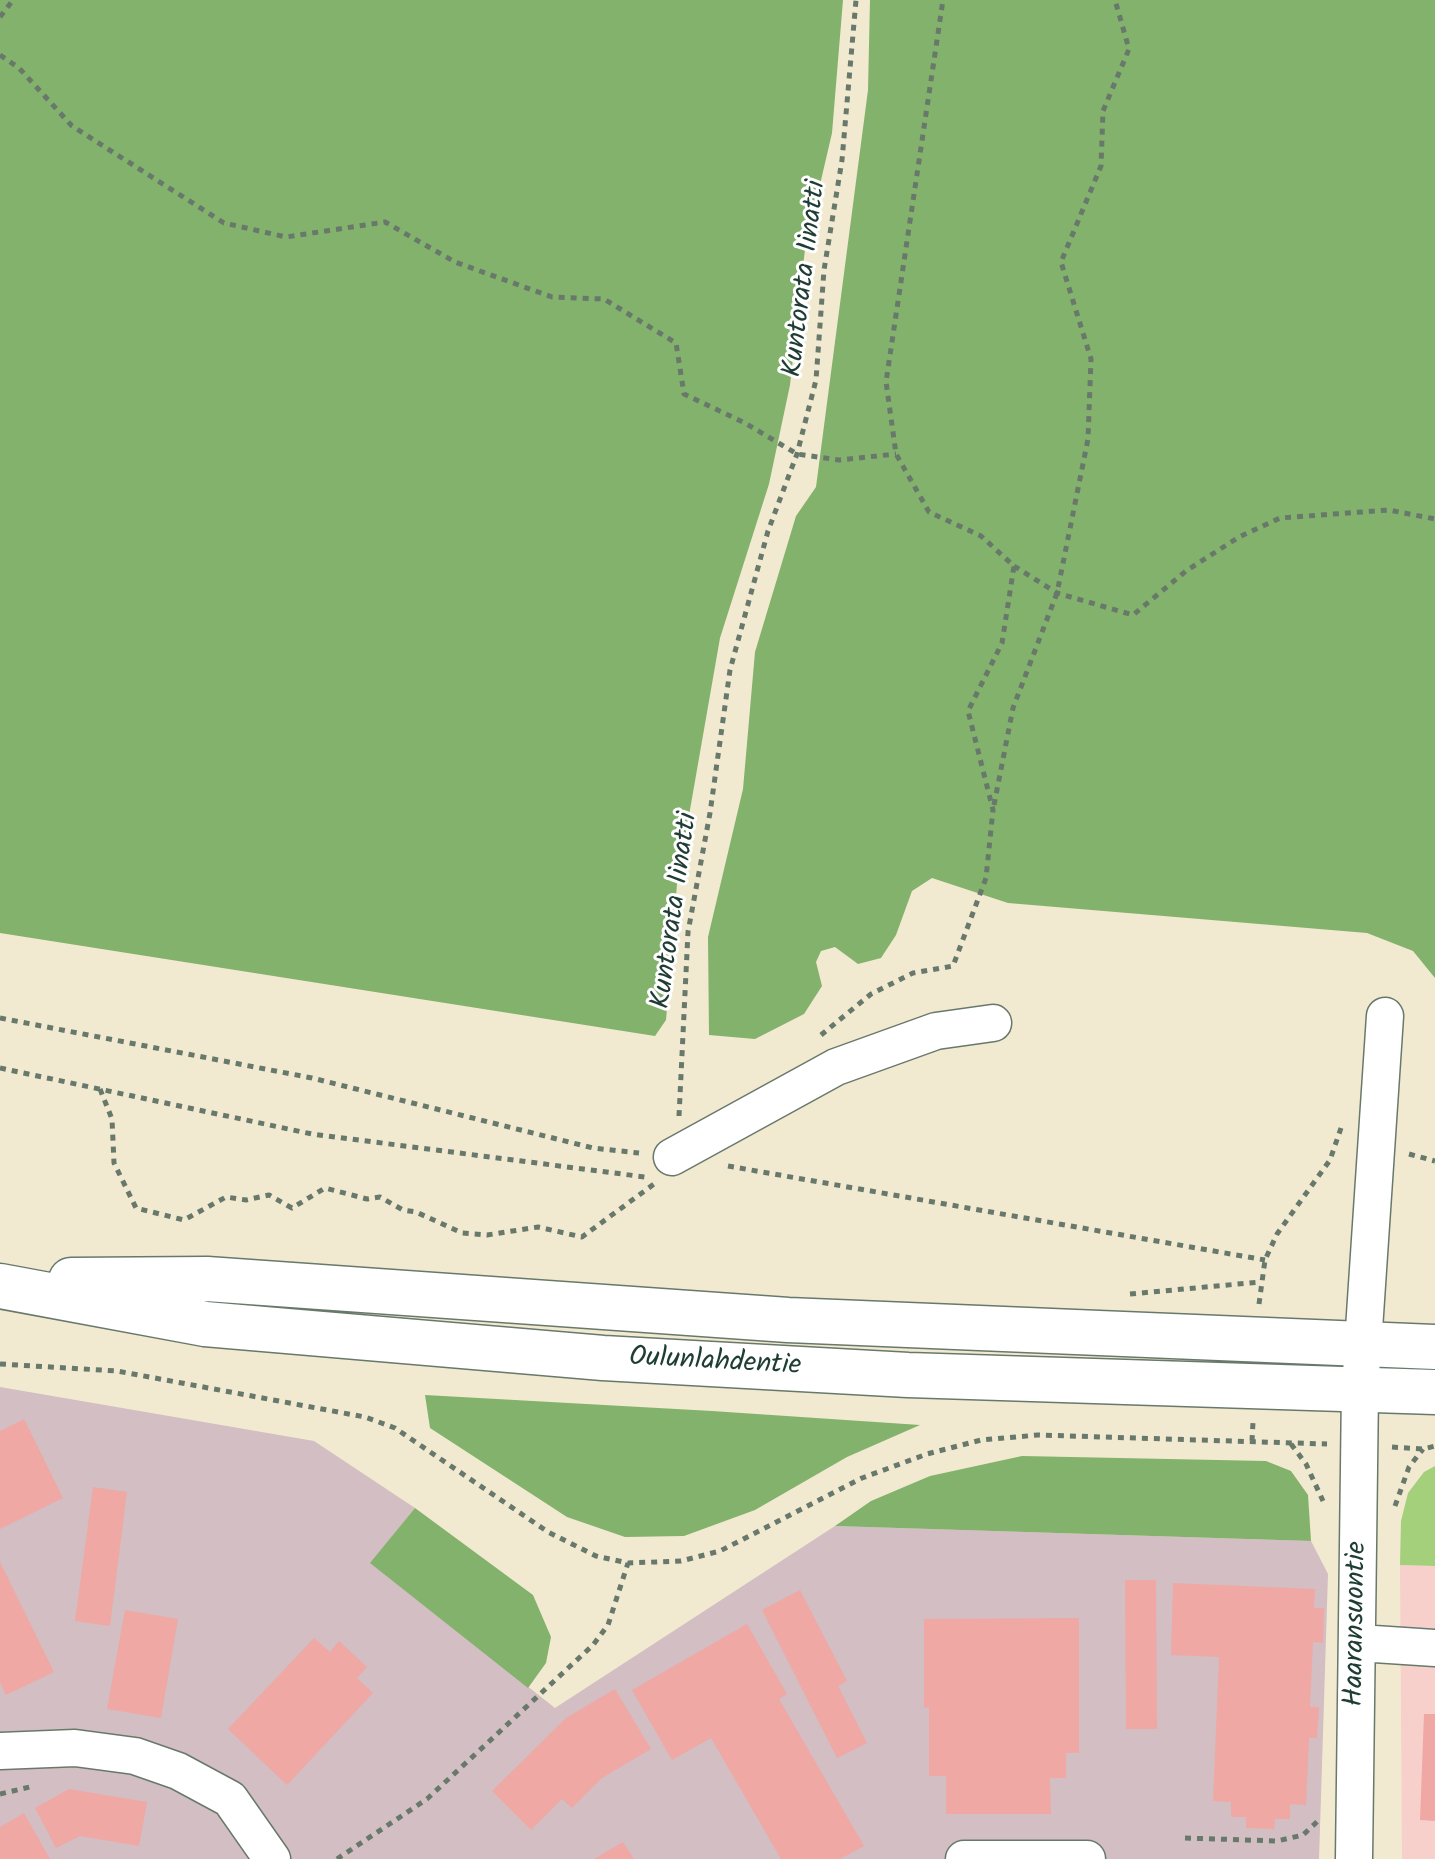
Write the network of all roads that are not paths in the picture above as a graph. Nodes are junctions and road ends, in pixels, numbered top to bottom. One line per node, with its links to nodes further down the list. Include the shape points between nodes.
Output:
1 (1385, 1016): 5 (street, Haaransuontie)
2 (993, 1023): 3 (street, via 936,1031 836,1067)
3 (672, 1157)
4 (0, 1283): 5 (main road, Oulunlahdentie, via 207,1279 788,1320); 7 (main road, Oulunlahdentie, via 205,1324 603,1358 908,1375)
5 (1362, 1343): 6 (main road, Oulunlahdentie); 7 (street, Haaransuontie)
6 (1435, 1347)
7 (1360, 1389): 8 (main road, Oulunlahdentie); 9 (street, Haaransuontie)
8 (1435, 1392)
9 (1359, 1643): 10 (street); 15 (street, Haaransuontie)
10 (1435, 1648)
11 (0, 1751): 12 (street, via 75,1748 135,1756 178,1771 230,1799)
12 (272, 1859)
13 (964, 1859): 14 (street)
14 (1087, 1859)
15 (1354, 1859)

